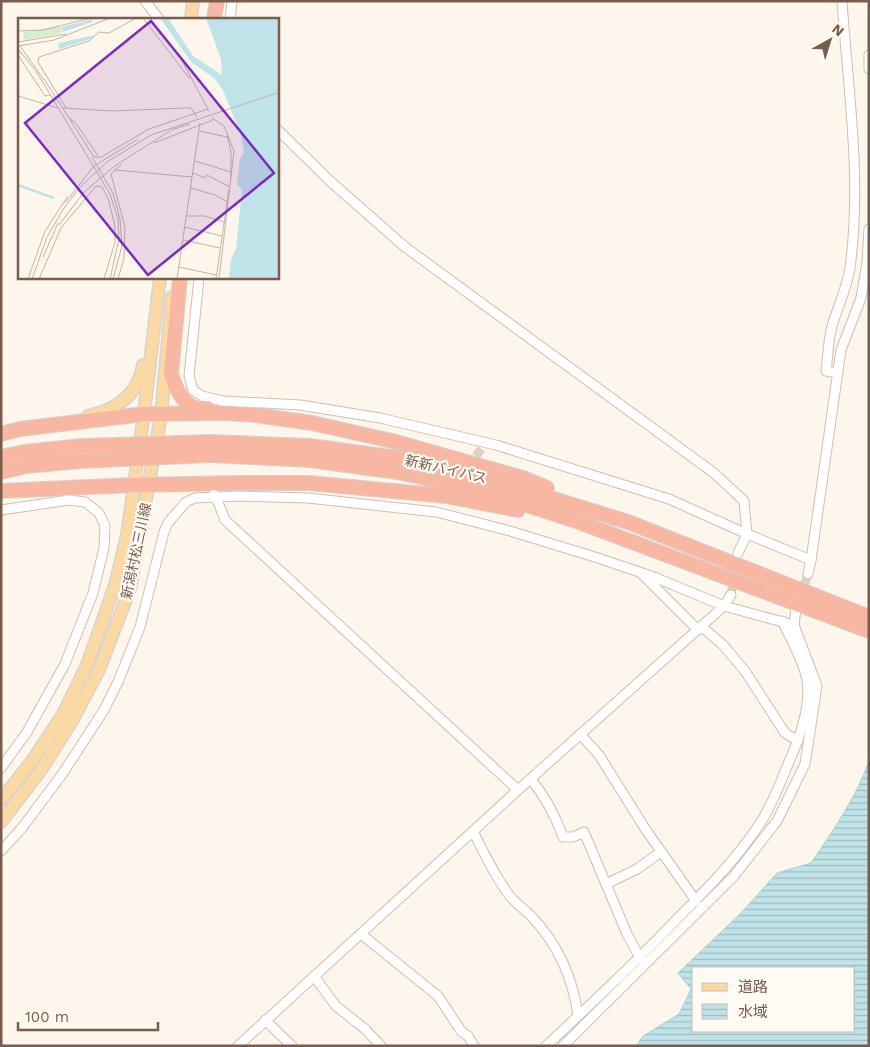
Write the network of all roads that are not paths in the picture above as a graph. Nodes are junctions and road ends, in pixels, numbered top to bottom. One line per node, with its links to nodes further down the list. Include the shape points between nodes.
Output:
1 (144, 1): 7 (street)
2 (193, 1): 8 (main road)
3 (211, 1): 9 (main road)
4 (216, 1): 10 (highway)
5 (232, 1): 11 (street)
6 (842, 1): 21 (street, via 852,107 854,197 850,269 832,327 826,371)
7 (158, 18)
8 (191, 18)
9 (209, 18)
10 (214, 18)
11 (230, 18)
12 (869, 55): 13 (street)
13 (869, 69)
14 (279, 131): 45 (street, via 405,247 714,473 744,501)
15 (869, 229): 21 (street, via 861,298 841,350)
16 (160, 279): 20 (main road, 新潟村松三川線)
17 (174, 279): 24 (main road, 新潟村松三川線)
18 (180, 279): 22 (highway, via 172,354 174,385 195,408)
19 (199, 279): 22 (street, via 190,383 193,390 202,396)
20 (158, 293): 23 (main road, 新潟村松三川線); 26 (main road, via 151,303 141,377 129,396 118,406 95,414)
21 (838, 372): 47 (street)
22 (224, 405): 25 (highway); 29 (street, via 300,405 380,418)
23 (144, 414): 24 (highway); 26 (highway); 34 (main road, 新潟村松三川線)
24 (162, 414): 25 (highway); 35 (main road, 新潟村松三川線)
25 (250, 415): 44 (highway, via 312,422 460,459 523,478)
26 (40, 426): 27 (highway)
27 (1, 434)
28 (484, 444): 29 (street)
29 (496, 445): 45 (street, via 669,499)
30 (210, 449): 31 (highway, 新新バイパス, bridge, via 83,446); 32 (highway, 新新バイパス, bridge, via 80,460); 43 (highway, 新新バイパス, via 397,472 481,490); 44 (highway, 新新バイパス, via 310,446 398,458 483,477)
31 (1, 457)
32 (1, 472)
33 (203, 484): 35 (highway); 38 (street); 43 (highway, via 309,483 382,489 446,496)
34 (133, 485): 35 (highway); 36 (highway); 64 (main road, 新潟村松三川線, via 127,535 115,585 87,665 62,716)
35 (149, 485): 65 (main road, 新潟村松三川線, via 130,589 99,670 42,770)
36 (90, 488): 37 (highway); 39 (street)
37 (1, 492)
38 (216, 496): 42 (street, via 308,498); 63 (street, via 225,520); 67 (street, via 186,502 168,523 140,627 104,710 64,773)
39 (85, 502): 41 (street, via 69,500); 61 (street, via 99,513 105,526 104,548 93,593 54,686)
40 (442, 504): 42 (street)
41 (1, 510)
42 (436, 512): 48 (street, via 510,531)
43 (579, 522): 53 (highway, 新新バイパス)
44 (628, 522): 53 (highway, 新新バイパス)
45 (747, 534): 46 (street); 47 (street)
46 (738, 553)
47 (812, 560): 49 (street)
48 (640, 572): 51 (street); 57 (street)
49 (808, 574)
50 (731, 595): 51 (street)
51 (724, 606): 55 (street); 57 (street)
52 (796, 610): 56 (street)
53 (843, 614): 54 (highway, 新新バイパス); 58 (highway, 新新バイパス)
54 (869, 617)
55 (782, 621): 56 (street); 60 (street, via 807,680)
56 (794, 625): 81 (street, via 817,686 805,764 777,821 734,876)
57 (700, 628): 59 (street); 60 (street, via 723,645 745,671 786,733)
58 (869, 631)
59 (580, 734): 62 (street); 68 (street, via 599,754)
60 (798, 741): 70 (street, via 762,821)
61 (1, 768)
62 (531, 779): 63 (street); 69 (street, via 547,800 563,837 584,832)
63 (518, 790): 66 (street)
64 (1, 800)
65 (1, 822)
66 (473, 831): 71 (street); 74 (street, via 490,867 510,896 552,942 573,988)
67 (1, 851)
68 (661, 852): 69 (street); 70 (street)
69 (606, 884): 72 (street)
70 (696, 901): 72 (street)
71 (361, 934): 73 (street); 79 (street, via 438,996)
72 (640, 958): 74 (street)
73 (314, 976): 75 (street); 78 (street, via 336,1006)
74 (578, 1016): 80 (street)
75 (265, 1020): 76 (street); 77 (street)
76 (238, 1046)
77 (292, 1046)
78 (382, 1046)
79 (474, 1046)
80 (546, 1046)
81 (563, 1046)

